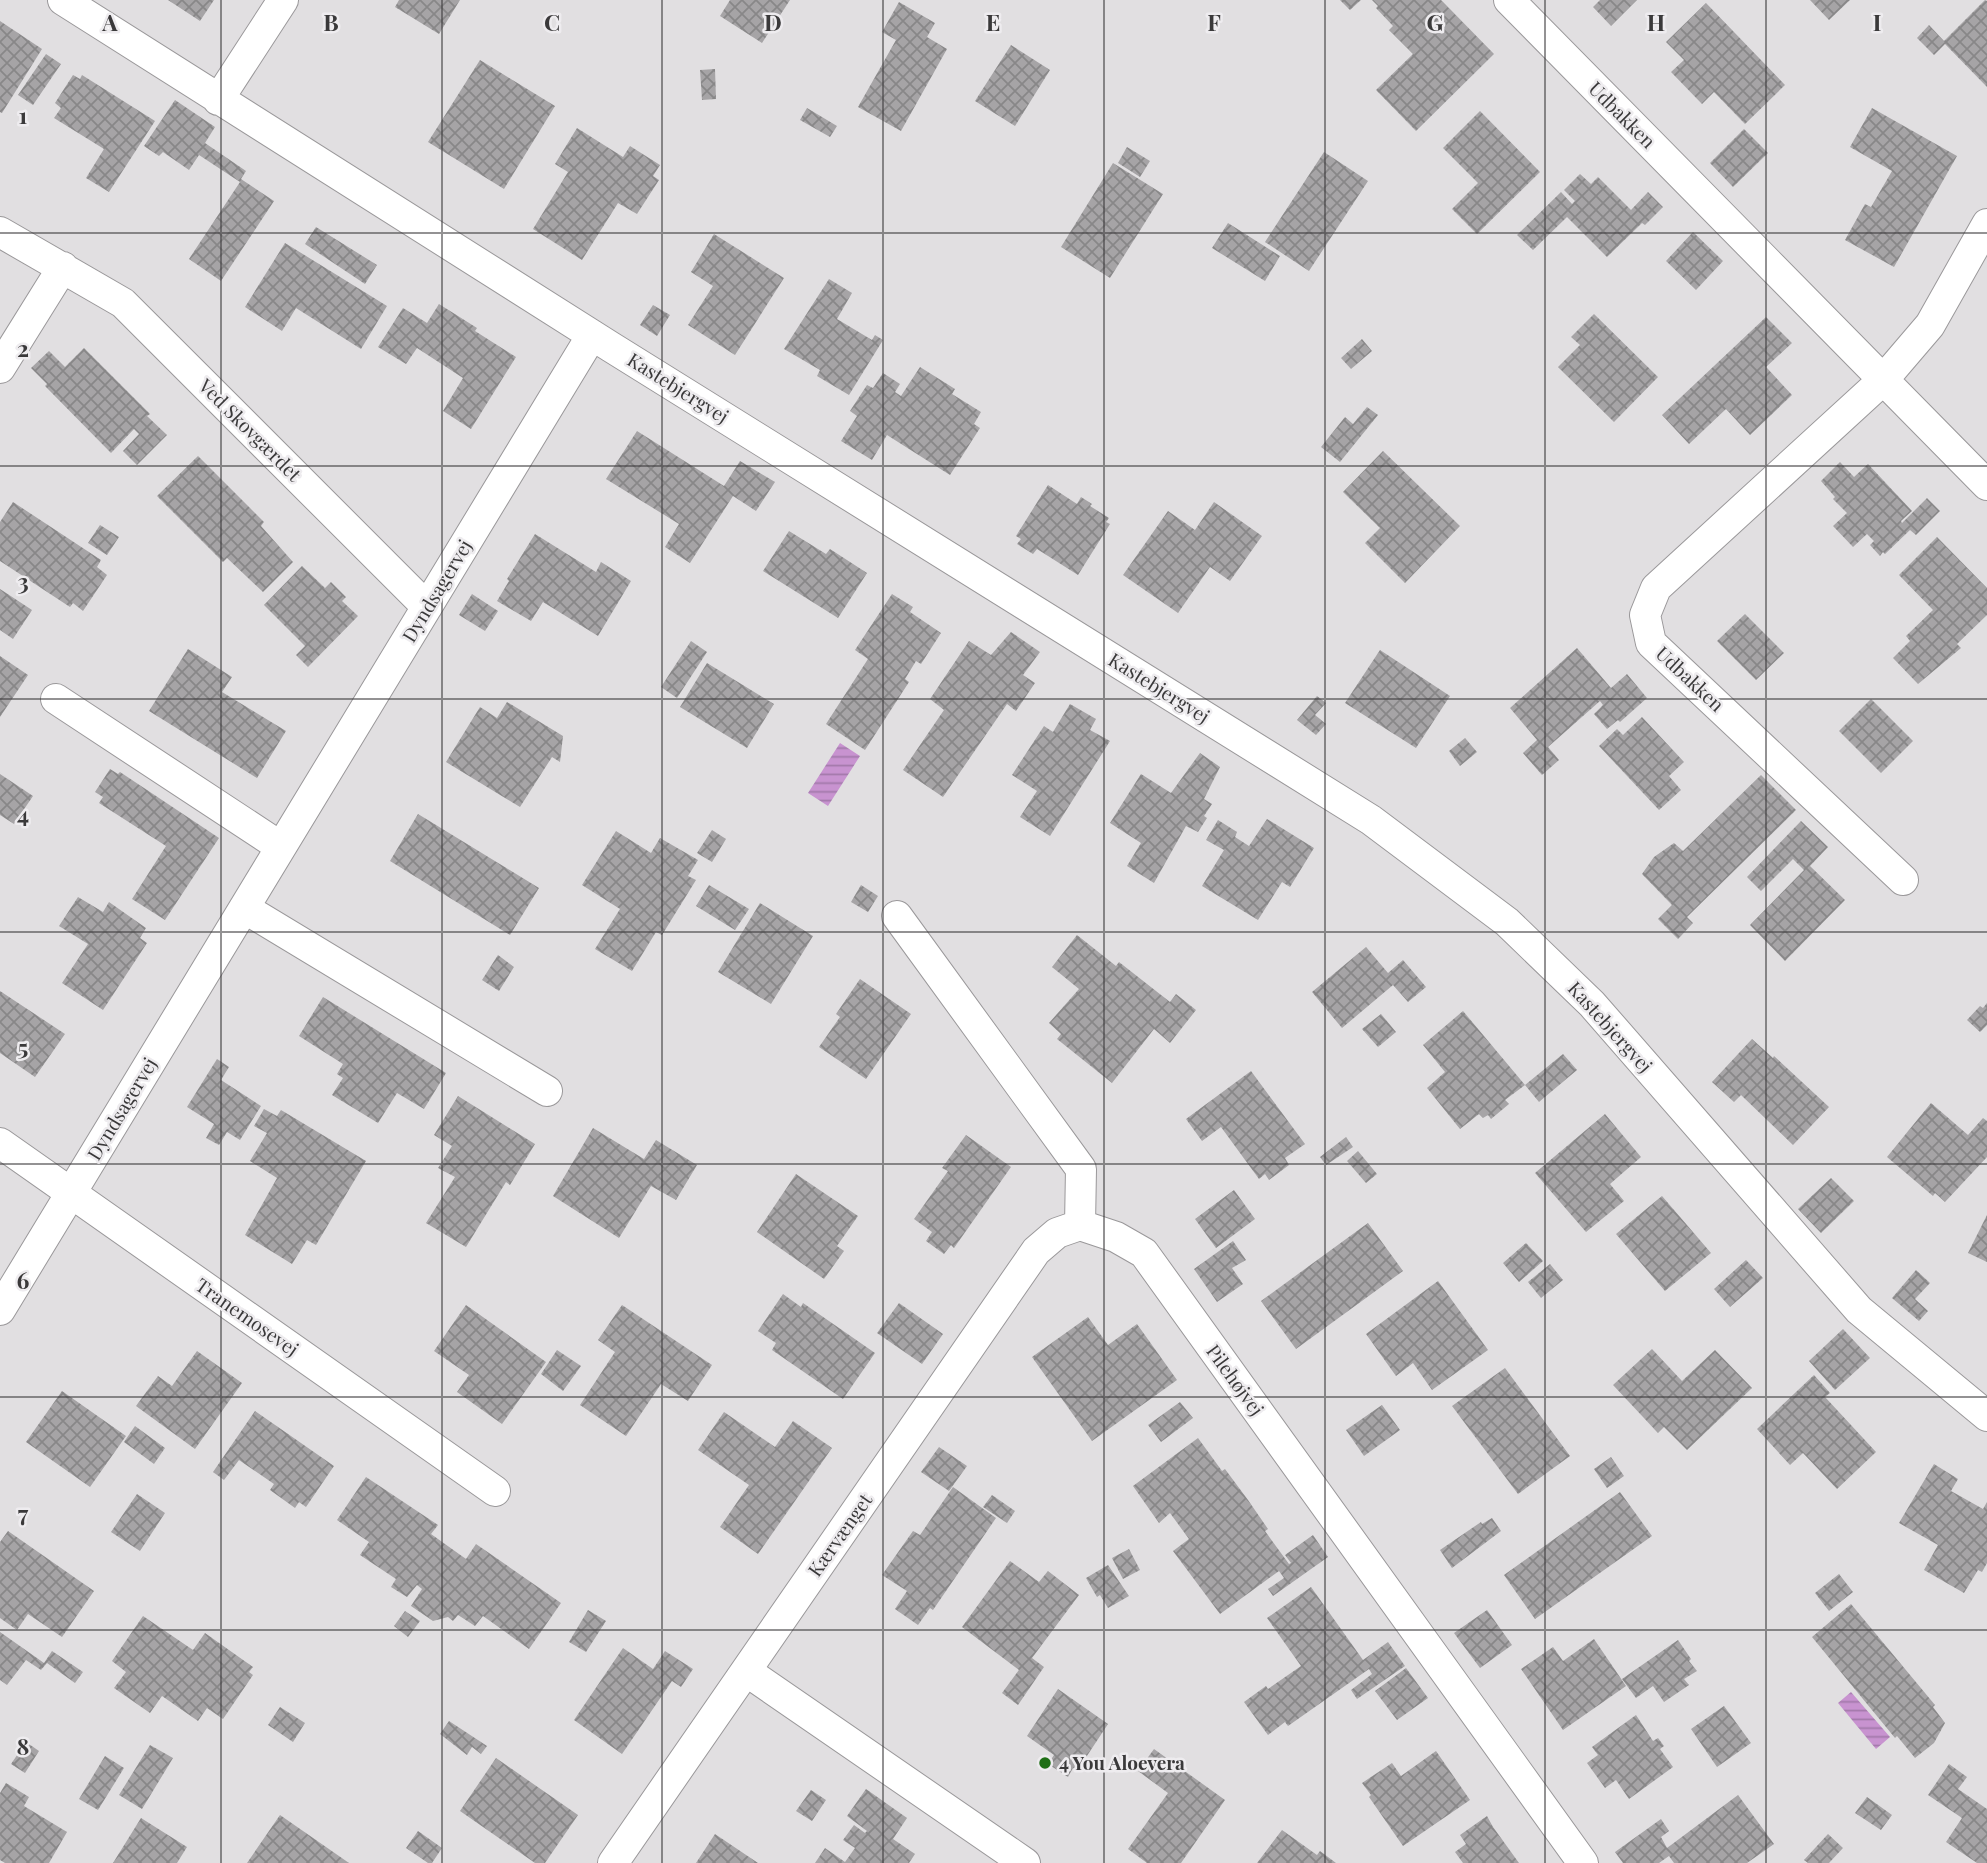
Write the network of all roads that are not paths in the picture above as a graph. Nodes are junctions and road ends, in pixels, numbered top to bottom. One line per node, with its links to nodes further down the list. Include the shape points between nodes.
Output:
1 (63, 0): 4 (street, Kastebjergvej)
2 (283, 0): 4 (street)
3 (1509, 0): 10 (street, Udbakken)
4 (218, 100): 8 (street, Kastebjergvej)
5 (1987, 224): 10 (street, Udbakken, via 1930,325)
6 (0, 232): 7 (street, Ved Skovgærdet)
7 (63, 267): 9 (street); 12 (street, Ved Skovgærdet, via 124,303)
8 (592, 335): 12 (street, Dyndsagervej); 23 (street, Kastebjergvej, via 1371,820 1507,922 1592,1004 1859,1310)
9 (0, 368)
10 (1883, 380): 11 (street, Udbakken); 15 (street, Udbakken, via 1656,588 1645,615 1651,643)
11 (1987, 485)
12 (426, 607): 14 (street, Dyndsagervej)
13 (56, 699): 14 (street)
14 (281, 847): 16 (street, Dyndsagervej)
15 (1903, 880)
16 (244, 908): 18 (street); 20 (street, Dyndsagervej)
17 (898, 916): 21 (street, via 1081,1169)
18 (547, 1091)
19 (0, 1143): 20 (street, Tranemosevej)
20 (71, 1193): 22 (street, Dyndsagervej); 24 (street, Tranemosevej)
21 (1080, 1225): 25 (street, Kærvænget, via 1057,1233 1036,1251); 28 (street, Pilehøjvej, via 1144,1253)
22 (0, 1310)
23 (1987, 1416)
24 (495, 1490)
25 (746, 1671): 26 (street, Kærvænget); 27 (street)
26 (613, 1863)
27 (1025, 1863)
28 (1583, 1863)

